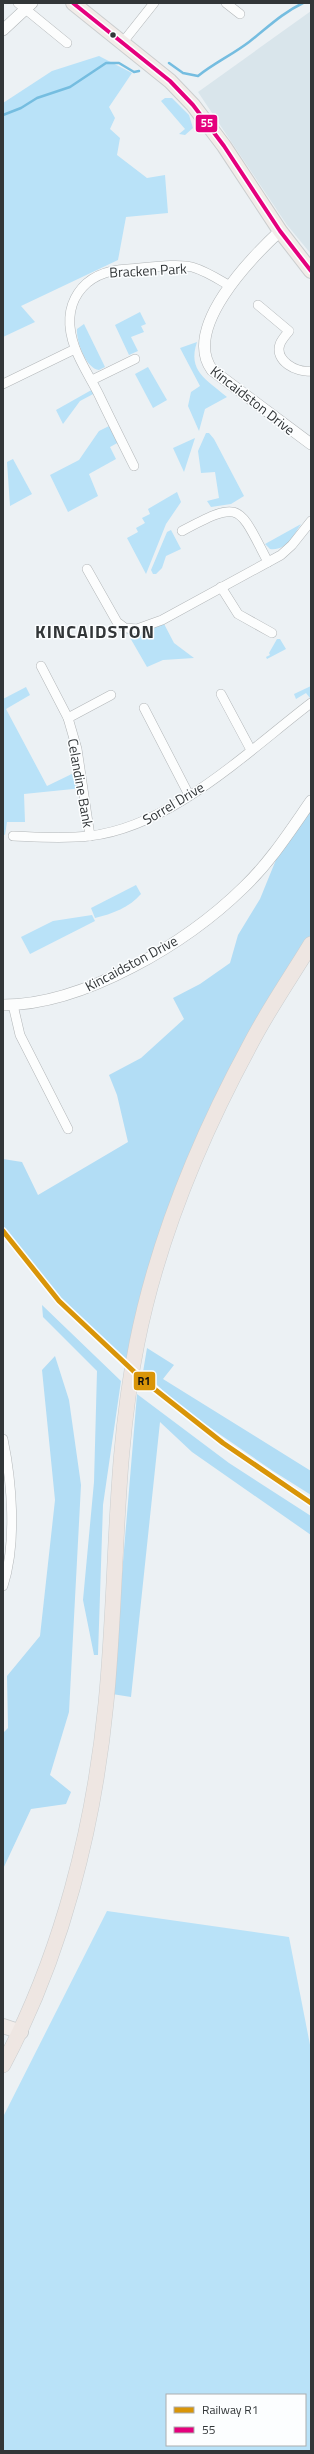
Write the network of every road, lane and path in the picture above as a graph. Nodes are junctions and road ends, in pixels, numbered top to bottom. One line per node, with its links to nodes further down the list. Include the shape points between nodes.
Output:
1 (73, 3): 7 (main road)
2 (154, 3): 7 (street)
3 (226, 3): 5 (street)
4 (25, 5): 6 (street); 8 (street)
5 (240, 14)
6 (3, 30)
7 (123, 42): 9 (main road, via 170,81 193,105 224,146)
8 (67, 43)
9 (280, 231): 10 (main road); 11 (street, Kincaidston Drive, via 253,257)
10 (311, 271)
11 (230, 286): 13 (street, Bracken Park, via 200,270 186,266 108,270 85,284 78,293 70,321); 18 (street, Kincaidston Drive, via 210,324 204,343 208,364 212,370)
12 (258, 305): 15 (street, via 289,331 280,343 279,349 285,362 296,370)
13 (75, 349): 16 (street, Bracken Park); 17 (street)
14 (135, 359): 16 (street)
15 (311, 371)
16 (92, 380): 19 (street, Bracken Park)
17 (3, 384)
18 (311, 444)
19 (134, 466)
20 (310, 523): 22 (street, via 292,545)
21 (182, 531): 22 (street, via 216,513 230,510 243,518)
22 (268, 562): 24 (street)
23 (88, 569): 24 (street, via 117,622 125,628 137,629 148,626)
24 (221, 587): 25 (street, via 238,614)
25 (272, 633)
26 (41, 666): 31 (street, Celandine Bank)
27 (221, 694): 32 (street)
28 (111, 695): 31 (street)
29 (311, 703): 32 (street, Sorrel Drive)
30 (144, 708): 33 (street)
31 (68, 718): 36 (street, Celandine Bank, via 77,749)
32 (251, 750): 33 (street, Sorrel Drive)
33 (189, 795): 36 (street, Sorrel Drive, via 151,819)
34 (311, 801): 38 (street, Kincaidston Drive, via 271,858 244,888 170,944 85,989 39,1002)
35 (13, 836): 36 (street, Sorrel Drive)
36 (90, 836)
37 (311, 944): 44 (highway, via 251,1043 215,1111 168,1226 150,1286 136,1344 119,1466 106,1702 93,1802 57,1938)
38 (8, 1005): 39 (street, Kincaidston Drive, via 20,1035)
39 (68, 1129)
40 (3, 1439): 41 (street)
41 (5, 1456): 42 (street, via 11,1527)
42 (3, 1586)
43 (3, 2026): 44 (main road)
44 (21, 2032): 45 (highway)
45 (3, 2065)

